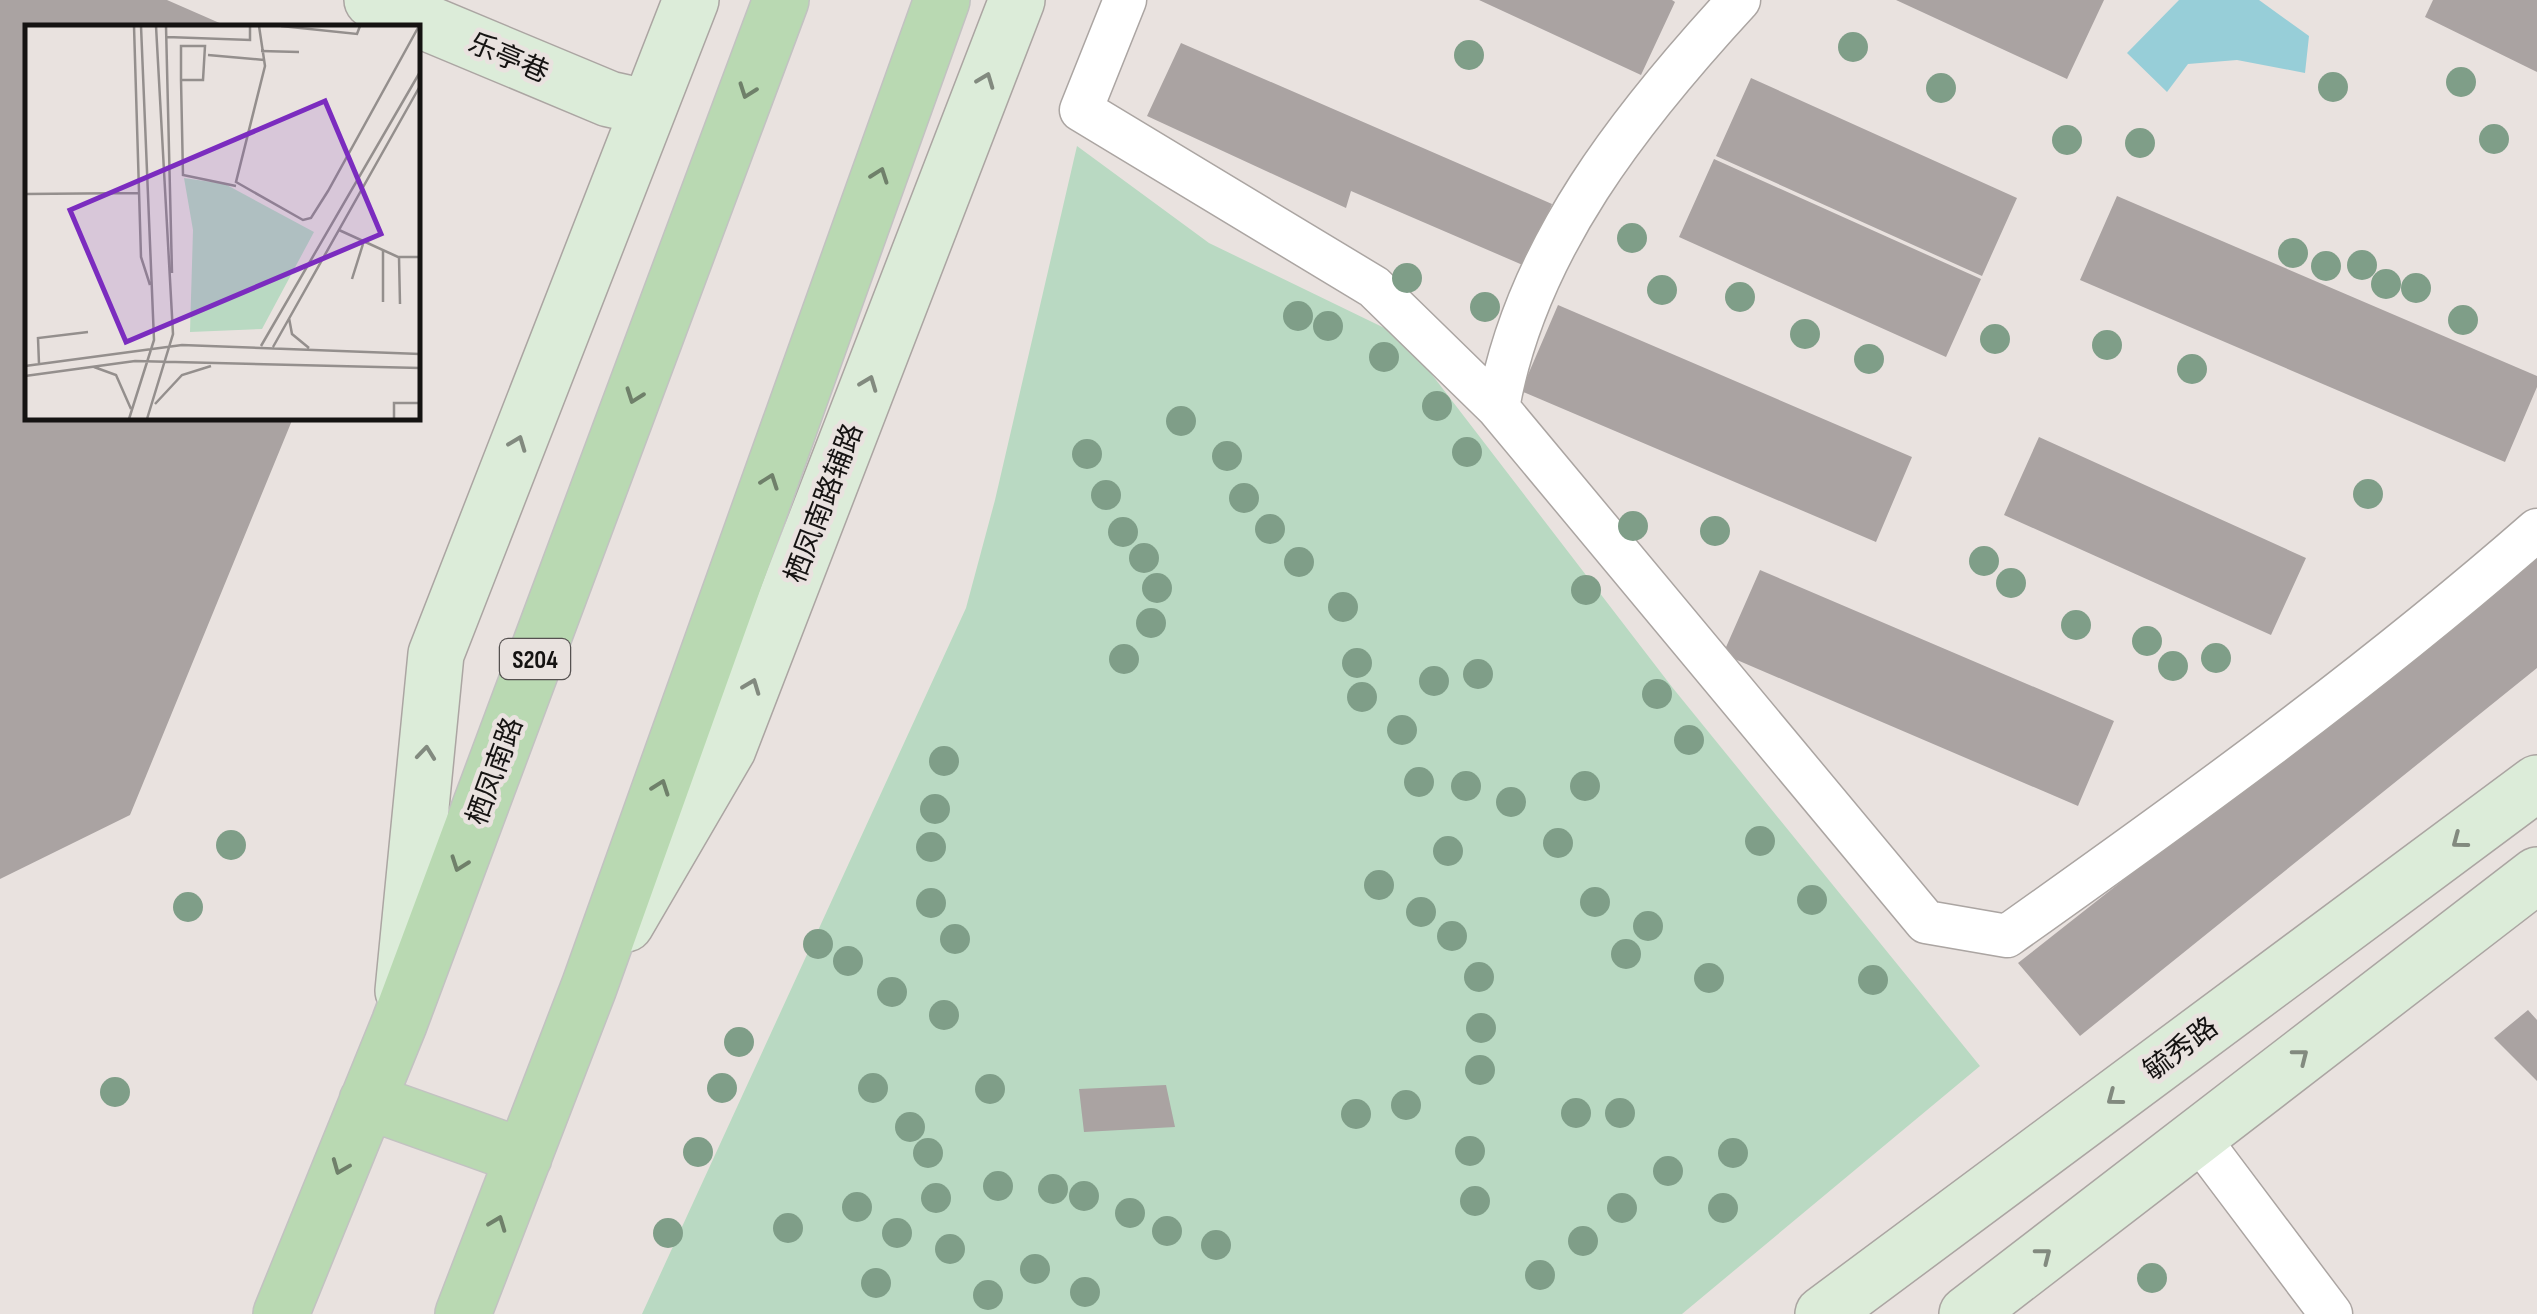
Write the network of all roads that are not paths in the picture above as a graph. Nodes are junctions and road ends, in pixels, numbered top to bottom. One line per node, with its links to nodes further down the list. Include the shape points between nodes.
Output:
1 (372, 0): 8 (street, 乐亭巷, via 609,99)
2 (691, 0): 8 (street)
3 (781, 0): 14 (main road, 栖凤南路 / S204, one-way to 14)
4 (942, 0): 13 (main road, one-way to 4)
5 (1016, 0): 13 (street, 栖凤南路辅路, one-way to 5, via 728,749)
6 (1124, 0): 9 (street, via 1082,110 1374,287)
7 (1739, 0): 9 (street, via 1665,81 1566,220 1506,360)
8 (649, 108): 14 (street, one-way to 8, via 436,654)
9 (1498, 408): 10 (street, via 1926,922 2008,936 2242,768)
10 (2537, 530)
11 (2537, 783): 20 (street, 毓秀路, one-way to 20)
12 (2537, 875): 16 (street, one-way to 12)
13 (590, 987): 17 (main road)
14 (399, 1024): 15 (main road, 栖凤南路 / S204)
15 (367, 1102): 17 (main road); 18 (main road, 栖凤南路 / S204, one-way to 18)
16 (2198, 1136): 21 (street, one-way to 16); 22 (street)
17 (524, 1157): 19 (main road, one-way to 17)
18 (280, 1314)
19 (463, 1314)
20 (1823, 1314)
21 (1966, 1314)
22 (2331, 1314)

